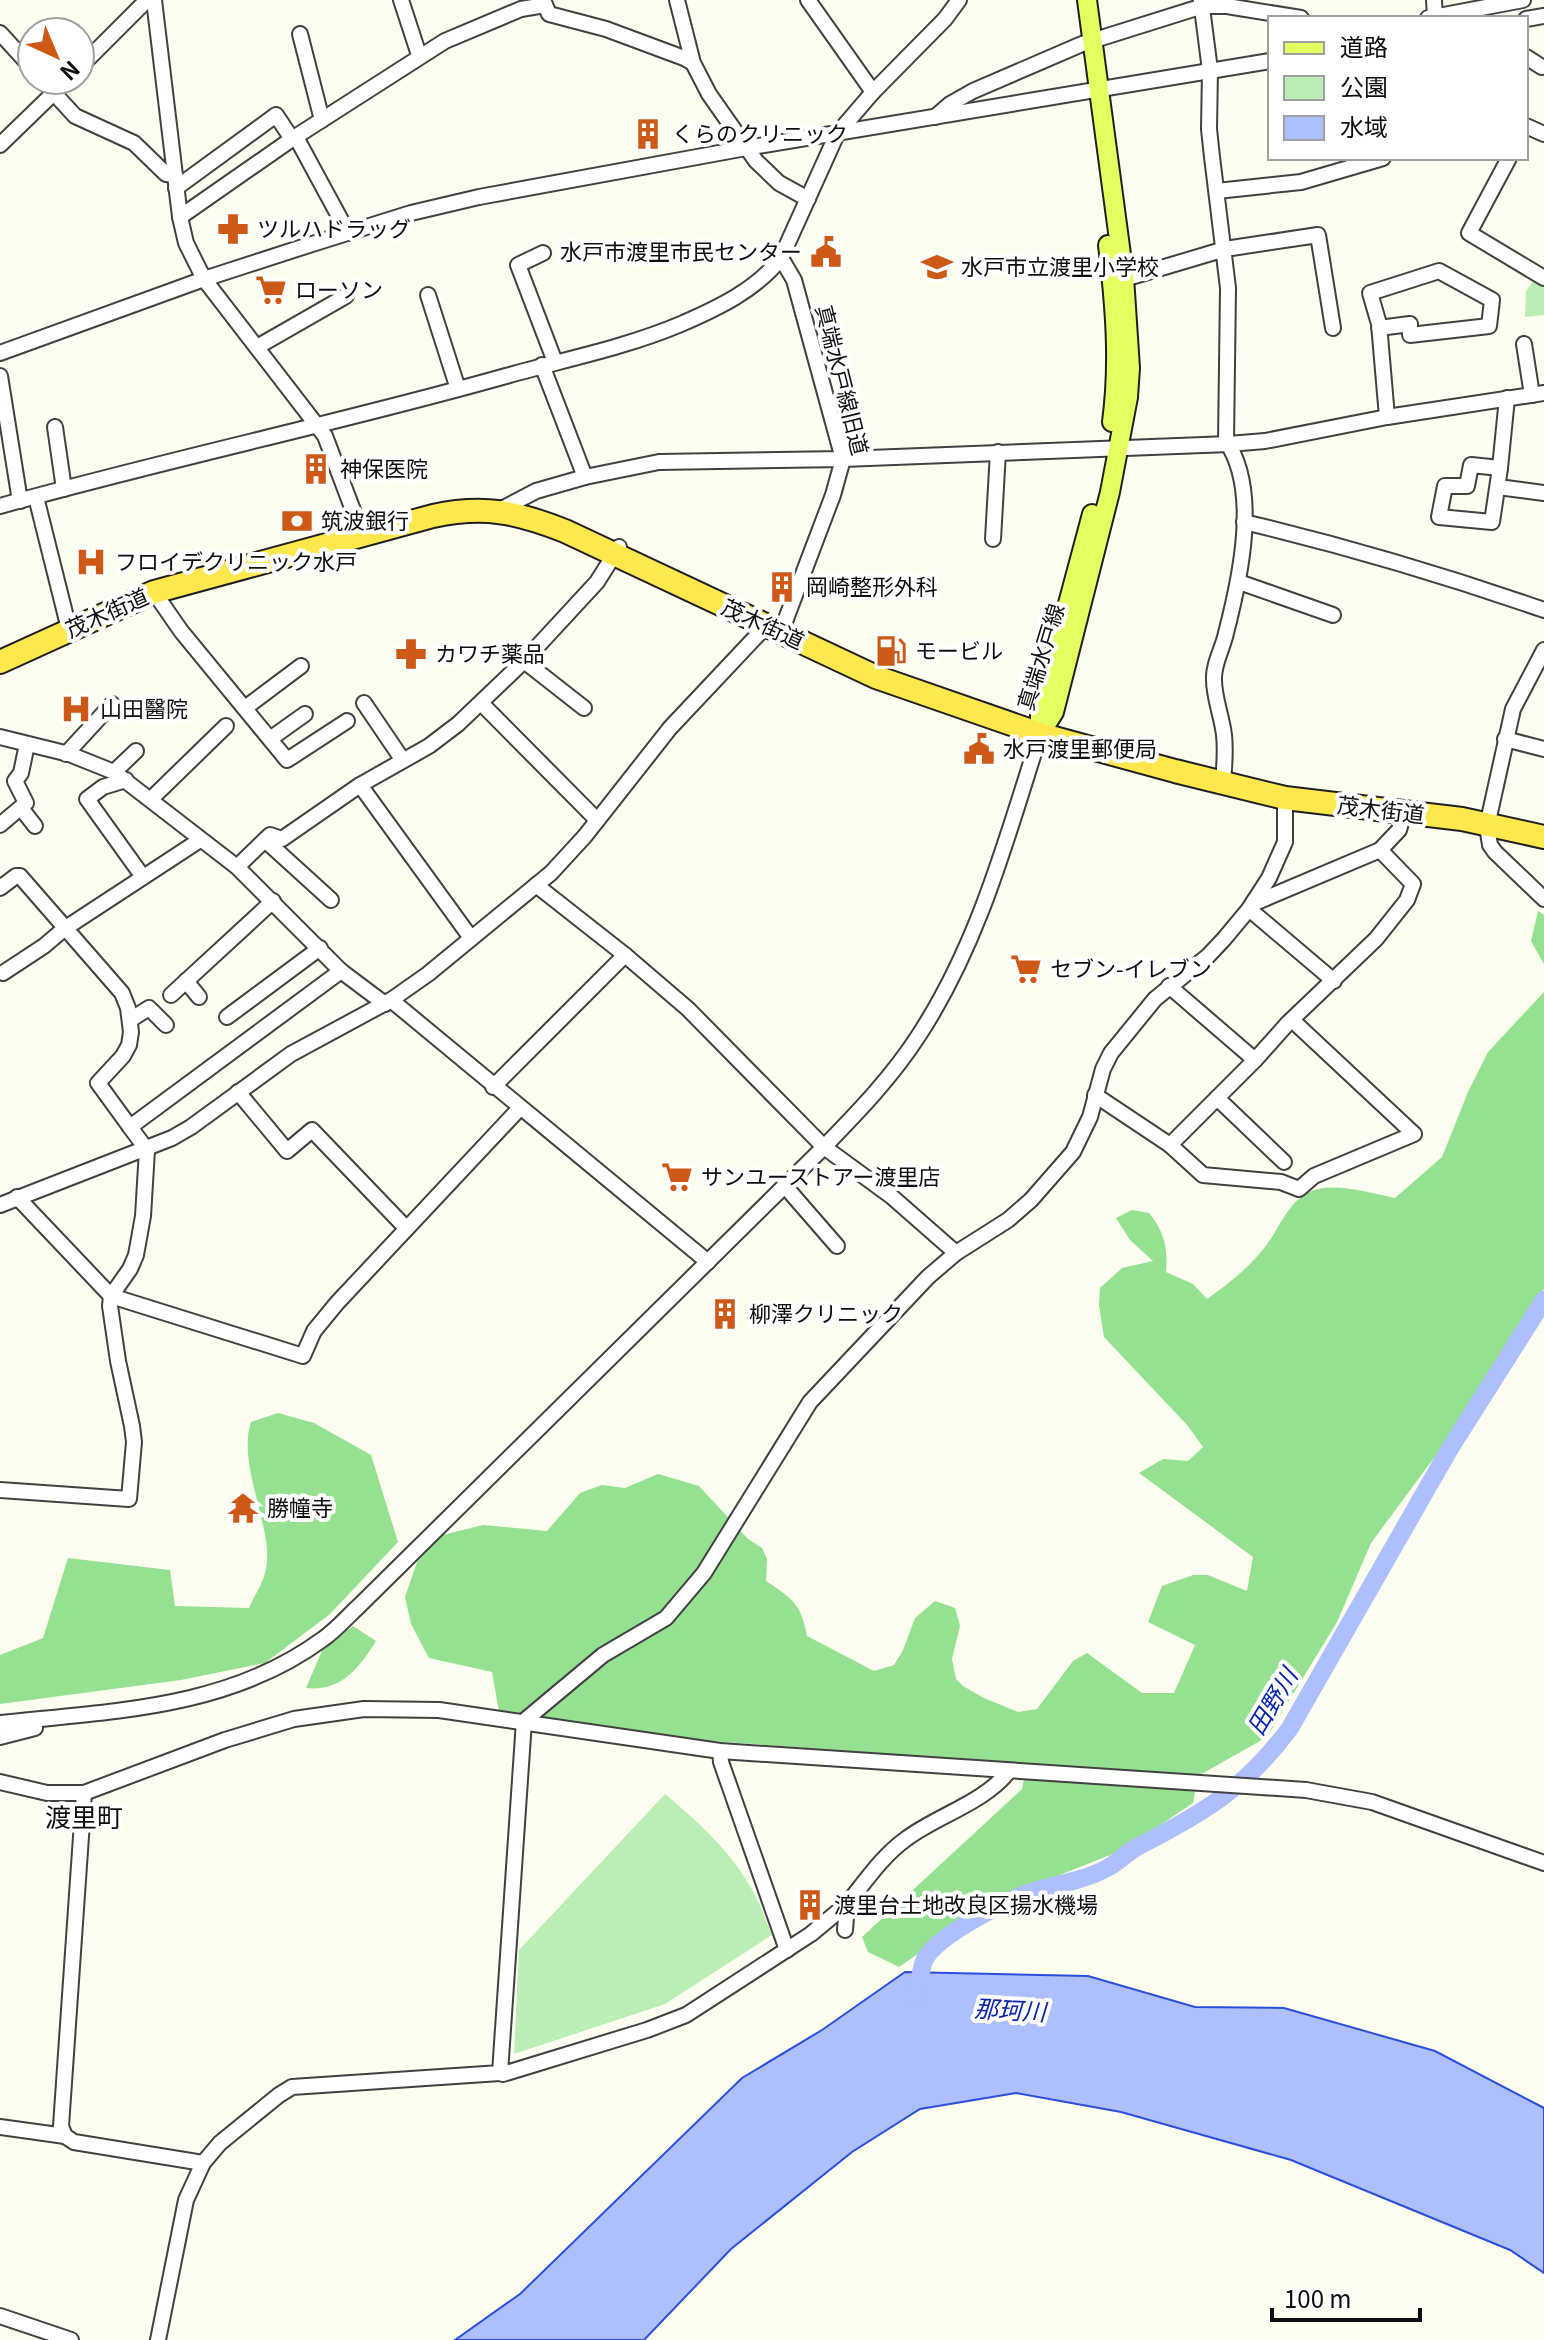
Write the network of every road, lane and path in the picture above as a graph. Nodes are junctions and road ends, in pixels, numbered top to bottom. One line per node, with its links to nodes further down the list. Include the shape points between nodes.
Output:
1 (147, 0): 19 (street)
2 (154, 0): 38 (street)
3 (401, 0): 20 (street)
4 (677, 0): 23 (street)
5 (808, 0): 27 (street)
6 (959, 0): 27 (street)
7 (1076, 0): 17 (main road, 真端水戸線)
8 (1087, 0): 17 (main road, 真端水戸線)
9 (1523, 0): 12 (street)
10 (544, 3): 20 (street, via 475,27); 23 (street, via 549,14 606,29)
11 (1202, 3): 13 (street); 17 (street); 25 (street)
12 (1458, 7): 14 (street)
13 (1289, 16)
14 (1437, 16)
15 (0, 33): 18 (street)
16 (300, 34): 31 (street)
17 (1087, 42): 26 (main road, 真端水戸線); 30 (street, via 973,91)
18 (16, 50)
19 (96, 51)
20 (419, 55): 31 (street)
21 (1528, 58): 24 (street)
22 (1268, 61): 25 (street)
23 (693, 63): 35 (street)
24 (1542, 67)
25 (1210, 70): 26 (street); 39 (street, via 1209,129)
26 (1093, 91): 30 (street); 48 (main road, 真端水戸線); 65 (main road, 真端水戸線, via 1117,335)
27 (873, 92): 32 (street)
28 (50, 96): 34 (street)
29 (56, 96): 38 (street, via 75,116 134,143)
30 (934, 117): 32 (street)
31 (322, 120): 33 (street)
32 (837, 134): 35 (street); 40 (street)
33 (294, 138): 38 (street, via 276,115); 41 (street); 42 (street)
34 (0, 145)
35 (746, 148): 40 (street, via 779,183); 42 (street, via 479,197)
36 (1376, 160): 39 (street, via 1301,182)
37 (1508, 160): 46 (street, via 1469,233)
38 (176, 181): 41 (street)
39 (1217, 191): 43 (street)
40 (808, 199): 45 (street)
41 (180, 217): 47 (street)
42 (348, 233): 47 (street)
43 (1225, 249): 48 (street); 51 (street, via 1318,235); 64 (street)
44 (543, 253): 56 (street, via 518,265)
45 (781, 258): 56 (street, via 739,295 699,316); 67 (street, 真端水戸線旧道, via 794,280)
46 (1544, 278)
47 (204, 279): 54 (street); 55 (street)
48 (1124, 279): 65 (main road, 真端水戸線, via 1130,368)
49 (428, 295): 58 (street)
50 (346, 296): 54 (street)
51 (1333, 328)
52 (1379, 328): 52 (street, via 1370,293 1439,271 1492,300 1489,326 1410,335 1410,324); 61 (street)
53 (1524, 344): 59 (street)
54 (257, 347): 62 (street)
55 (0, 353)
56 (549, 364): 58 (street); 69 (street)
57 (0, 376): 74 (street)
58 (458, 389): 62 (street)
59 (1538, 394): 60 (street)
60 (1507, 398): 61 (street); 68 (street)
61 (1387, 417): 64 (street)
62 (318, 425): 71 (street); 78 (street)
63 (55, 427): 71 (street)
64 (1229, 444): 65 (street); 77 (street, via 1240,473)
65 (1114, 448): 66 (street); 99 (main road, 真端水戸線, via 1040,708)
66 (998, 452): 67 (street); 79 (street)
67 (843, 459): 69 (street, via 659,462); 86 (street, 真端水戸線旧道, via 833,495)
68 (1500, 468): 70 (street); 70 (street, via 1471,465 1467,486 1445,486 1439,517 1492,522)
69 (585, 477): 76 (street, via 536,491)
70 (1498, 487): 72 (street)
71 (64, 489): 73 (street)
72 (1544, 493)
73 (36, 497): 74 (street); 85 (street)
74 (20, 501): 75 (street)
75 (0, 506)
76 (498, 511): 78 (highway, 茂木街道, via 458,511); 80 (highway, 茂木街道)
77 (1244, 522): 81 (street); 83 (street, via 1473,585)
78 (362, 534): 82 (highway, 茂木街道)
79 (993, 539)
80 (617, 550): 86 (highway, 茂木街道); 88 (street, via 597,582)
81 (1239, 582): 84 (street); 109 (street, via 1213,680 1224,733)
82 (154, 592): 85 (highway, 茂木街道); 94 (street)
83 (1544, 610)
84 (1333, 615)
85 (69, 629): 89 (highway, 茂木街道)
86 (774, 629): 99 (highway, 茂木街道, via 876,677); 115 (street, via 670,728)
87 (1544, 650): 102 (street, via 1522,689)
88 (524, 661): 92 (street); 95 (street)
89 (0, 662)
90 (301, 666): 94 (street)
91 (364, 703): 107 (street)
92 (481, 703): 107 (street, via 442,737); 115 (street)
93 (112, 704): 106 (street)
94 (245, 708): 101 (street)
95 (584, 708)
96 (305, 714): 101 (street)
97 (347, 721): 101 (street, via 287,760)
98 (226, 726): 112 (street)
99 (1040, 734): 109 (highway, 茂木街道); 155 (street, via 983,908 946,990 892,1073)
100 (0, 737): 103 (street)
101 (270, 739)
102 (1505, 739): 104 (street); 118 (street)
103 (27, 744): 106 (street); 113 (street, via 15,781 26,803)
104 (1544, 749)
105 (136, 751): 108 (street)
106 (66, 754): 108 (street)
107 (402, 759): 110 (street)
108 (120, 776): 112 (street); 124 (street, via 87,799)
109 (1223, 784): 111 (highway, 茂木街道)
110 (360, 785): 121 (street, via 282,839 270,835); 132 (street)
111 (1285, 798): 114 (highway, 茂木街道); 130 (street, via 1285,842)
112 (151, 799): 120 (street)
113 (21, 808): 116 (street); 117 (street)
114 (1404, 812): 118 (highway, 茂木街道); 122 (street, via 1399,830)
115 (597, 820): 125 (street, via 565,860)
116 (0, 825)
117 (35, 826)
118 (1487, 826): 119 (highway, 茂木街道); 127 (street, via 1495,852)
119 (1543, 834)
120 (200, 840): 123 (street); 124 (street)
121 (265, 840): 123 (street); 128 (street)
122 (1380, 850): 130 (street); 138 (street, via 1413,884 1376,939)
123 (237, 867): 129 (street)
124 (143, 877): 131 (street)
125 (536, 885): 132 (street); 134 (street)
126 (0, 888): 131 (street, via 20,876)
127 (1544, 899)
128 (331, 900)
129 (273, 901): 133 (street); 137 (street)
130 (1252, 905): 138 (street); 139 (street, via 1208,956)
131 (64, 929): 136 (street); 144 (street, via 122,993)
132 (471, 938): 142 (street)
133 (320, 948): 135 (street); 143 (street)
134 (625, 955): 148 (street); 155 (street, via 688,1009)
135 (341, 971): 142 (street); 153 (street)
136 (3, 973)
137 (186, 981): 140 (street); 141 (street)
138 (1334, 981): 145 (street)
139 (1169, 986): 147 (street); 150 (street, via 1111,1053)
140 (171, 995)
141 (199, 997)
142 (388, 1002): 148 (street, via 432,1032); 149 (street, via 291,1054)
143 (227, 1017)
144 (130, 1020): 146 (street, via 149,1008); 153 (street, via 129,1045 98,1083)
145 (1292, 1020): 147 (street); 154 (street, via 1414,1134 1314,1176 1299,1189 1281,1182 1203,1175)
146 (166, 1025)
147 (1255, 1060): 151 (street)
148 (493, 1087): 152 (street)
149 (238, 1092): 156 (street, via 191,1127); 161 (street, via 287,1151 312,1130)
150 (1095, 1095): 154 (street); 163 (street, via 1081,1138 1054,1174 1008,1220)
151 (1217, 1098): 154 (street); 157 (street)
152 (519, 1109): 161 (street); 164 (street)
153 (130, 1127): 156 (street)
154 (1170, 1145)
155 (824, 1147): 158 (street); 163 (street)
156 (147, 1150): 159 (street); 165 (street, via 136,1255)
157 (1284, 1162)
158 (784, 1185): 162 (street); 164 (street)
159 (17, 1197): 160 (street); 165 (street)
160 (0, 1205)
161 (406, 1228): 165 (street, via 314,1331 303,1356)
162 (837, 1246)
163 (956, 1253): 168 (street, via 810,1402 685,1599 666,1618 603,1655)
164 (708, 1262): 167 (street, via 323,1639 248,1681 189,1701)
165 (111, 1296): 166 (street, via 134,1442 129,1499)
166 (0, 1490)
167 (73, 1715): 169 (street); 170 (street)
168 (524, 1721): 171 (street); 176 (street, via 439,1710 364,1709 294,1719); 181 (street)
169 (0, 1723)
170 (0, 1737)
171 (720, 1751): 173 (street); 180 (street)
172 (0, 1769): 175 (street)
173 (1009, 1771): 177 (street, via 1306,1790 1372,1802); 178 (street, via 997,1787 902,1841)
174 (0, 1782): 175 (street)
175 (22, 1787): 176 (street)
176 (84, 1793): 183 (street, via 61,2126)
177 (1544, 1863)
178 (847, 1904): 179 (street); 180 (street)
179 (845, 1930)
180 (787, 1950): 181 (street, via 686,2015)
181 (500, 2073): 184 (street, via 292,2087 220,2143)
182 (0, 2127): 183 (street)
183 (65, 2136): 184 (street, via 74,2142)
184 (203, 2163): 187 (street, via 186,2200)
185 (0, 2316): 186 (street)
186 (71, 2340)
187 (158, 2340)

